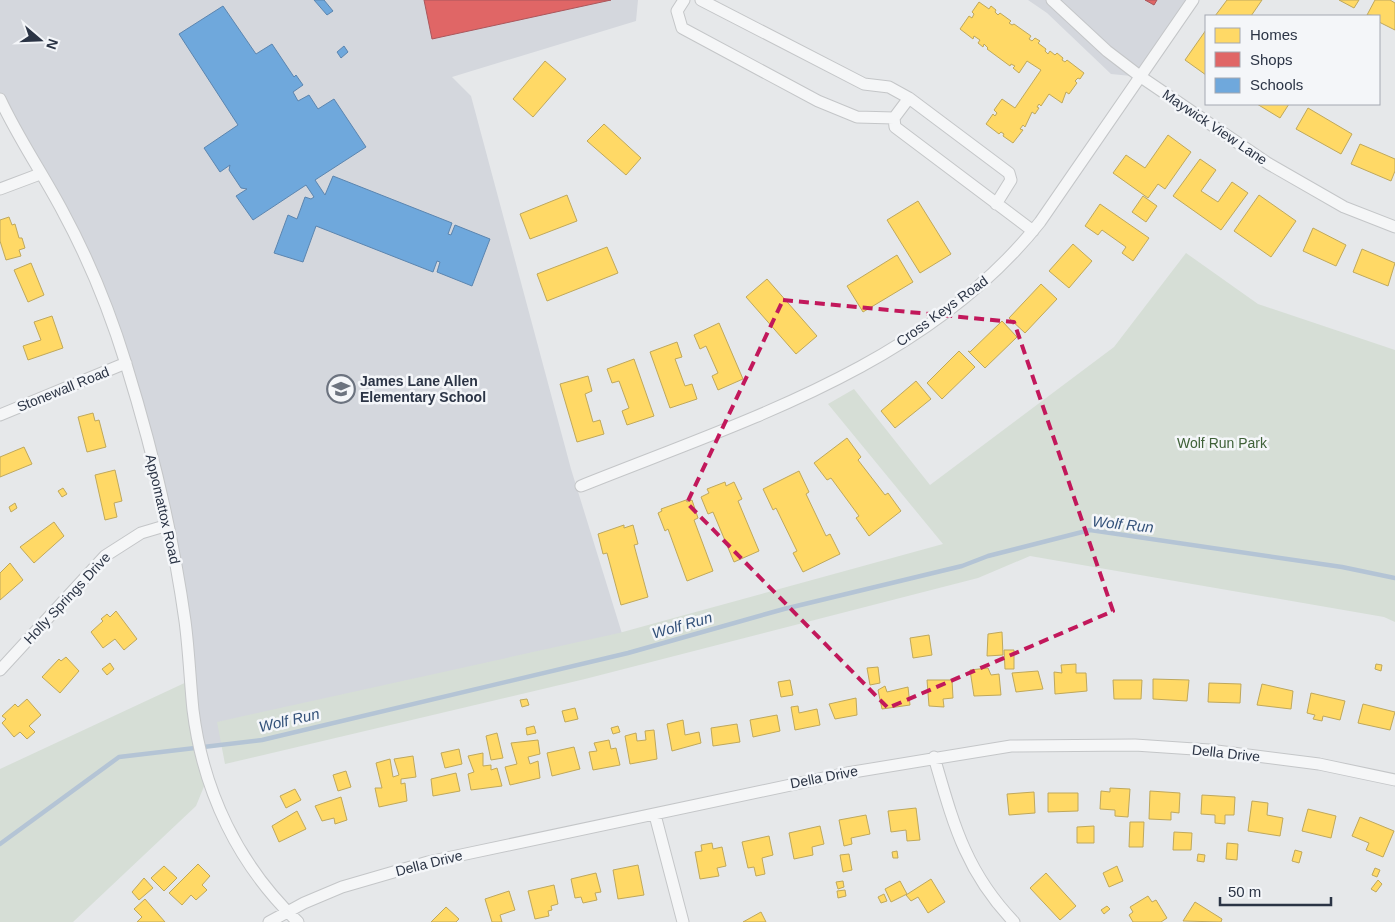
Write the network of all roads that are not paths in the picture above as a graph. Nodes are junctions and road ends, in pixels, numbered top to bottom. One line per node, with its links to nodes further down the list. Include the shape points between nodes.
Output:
1 (684, 0): 8 (street, via 677,11 682,28 818,101 857,117)
2 (701, 0): 7 (street, via 864,84 889,87)
3 (1052, 0): 5 (street, Maywick View Lane)
4 (1193, 0): 5 (street, Cross Keys Road)
5 (1141, 77): 12 (street, Maywick View Lane, via 1314,192 1344,208); 13 (street, Cross Keys Road)
6 (0, 98): 9 (street, Appomattox Road)
7 (909, 98): 8 (street); 11 (street, via 1009,174 1011,180)
8 (894, 118): 11 (street, via 895,127)
9 (40, 174): 10 (street); 14 (street, Appomattox Road, via 85,254)
10 (0, 189)
11 (996, 204): 13 (street)
12 (1395, 227)
13 (1033, 231): 16 (street, Cross Keys Road, via 985,282 906,340 742,424)
14 (126, 363): 15 (street, Stonewall Road); 17 (street, Appomattox Road)
15 (0, 415)
16 (581, 486)
17 (168, 525): 18 (street, Holly Springs Drive, via 141,533 105,556); 22 (street, Appomattox Road, via 185,622 197,737 203,764 215,800 242,854)
18 (0, 670)
19 (934, 757): 20 (street, Della Drive, via 1012,746 1135,745 1209,750 1300,762); 21 (street, Della Drive, via 760,790); 26 (street, via 963,849 988,892)
20 (1395, 780)
21 (655, 815): 22 (street, Della Drive, via 428,862 342,887); 25 (street)
22 (286, 911): 23 (street, Della Drive); 24 (street, Appomattox Road)
23 (269, 922)
24 (298, 922)
25 (683, 922)
26 (1014, 922)

